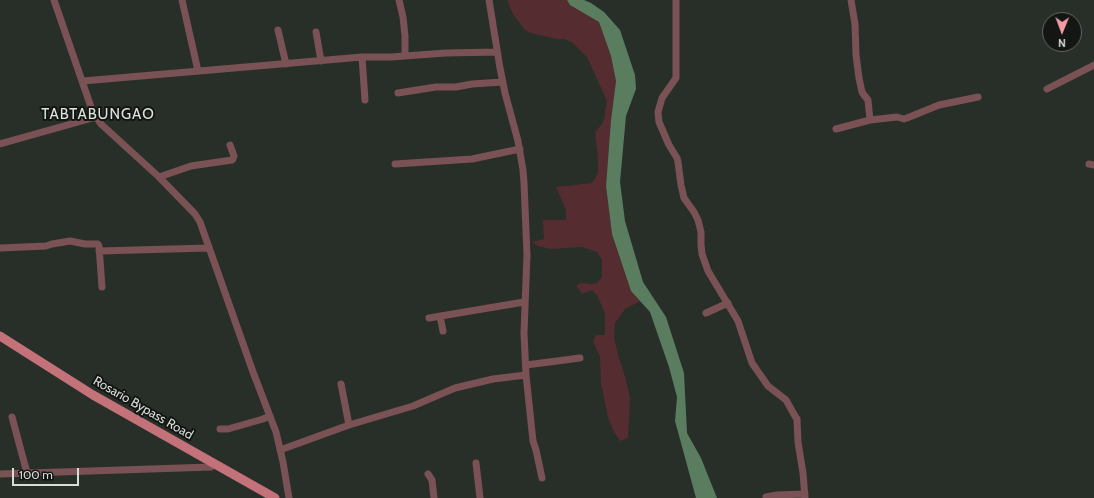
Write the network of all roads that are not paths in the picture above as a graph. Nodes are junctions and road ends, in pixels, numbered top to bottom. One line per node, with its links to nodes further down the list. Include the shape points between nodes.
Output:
1 (54, 0): 16 (street)
2 (182, 0): 15 (street)
3 (399, 0): 10 (street)
4 (489, 0): 9 (street)
5 (676, 0): 35 (street, via 676,78 662,98 658,115 663,133 678,162 684,198 698,220 705,265)
6 (851, 0): 23 (street, via 858,78 862,92 868,100)
7 (278, 30): 13 (street)
8 (316, 32): 12 (street)
9 (497, 52): 10 (street); 17 (street)
10 (405, 55): 11 (street)
11 (362, 57): 12 (street); 21 (street)
12 (321, 61): 13 (street)
13 (286, 64): 15 (street)
14 (1094, 64): 18 (street)
15 (198, 71): 16 (street)
16 (83, 81): 22 (street)
17 (503, 82): 19 (street, via 436,87); 27 (street)
18 (1047, 89)
19 (398, 93)
20 (978, 97): 23 (street, via 939,105 904,119 896,117)
21 (365, 100)
22 (96, 117): 25 (street); 29 (street)
23 (870, 120): 24 (street)
24 (836, 129)
25 (0, 144)
26 (230, 145): 29 (street, via 234,156 232,160 191,166)
27 (520, 149): 28 (street, via 472,159); 34 (street, via 526,220 527,262)
28 (395, 164)
29 (159, 177): 31 (street, via 195,214)
30 (0, 248): 32 (street, via 46,246 74,241 98,244)
31 (208, 248): 32 (street); 47 (street)
32 (99, 251): 33 (street)
33 (102, 287)
34 (524, 302): 37 (street); 43 (street)
35 (728, 303): 36 (street); 58 (street, via 738,321 752,364 768,386 786,400 795,416)
36 (706, 313)
37 (440, 316): 38 (street); 39 (street)
38 (429, 318)
39 (443, 331)
40 (0, 336): 61 (main road, Rosario Bypass Road, via 93,395)
41 (0, 341): 53 (main road, Rosario Bypass Road, via 91,399)
42 (580, 358): 43 (street)
43 (526, 365): 44 (street)
44 (526, 375): 48 (street, via 461,386 413,406); 57 (street, via 533,441)
45 (341, 384): 48 (street)
46 (12, 416): 54 (street)
47 (270, 416): 49 (street, via 228,429); 50 (street)
48 (348, 425): 50 (street)
49 (220, 429)
50 (280, 450): 62 (street)
51 (476, 463): 64 (street)
52 (0, 466): 55 (street)
53 (211, 467): 54 (street); 60 (main road, Rosario Bypass Road)
54 (27, 473): 55 (street)
55 (1, 474)
56 (428, 474): 63 (street, via 432,480)
57 (542, 478)
58 (805, 496): 59 (street)
59 (766, 497)
60 (266, 498)
61 (275, 498)
62 (289, 498)
63 (434, 498)
64 (480, 498)

